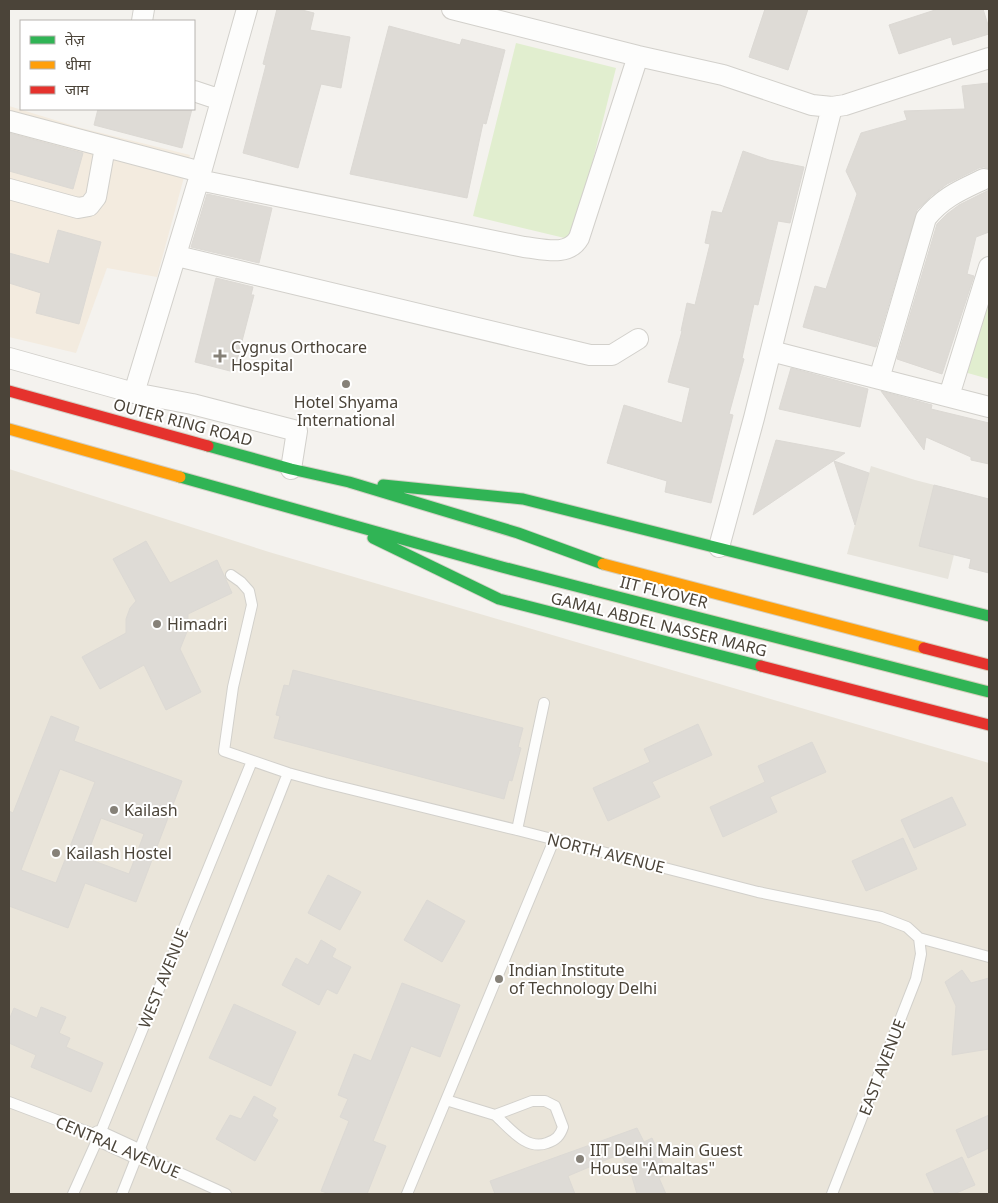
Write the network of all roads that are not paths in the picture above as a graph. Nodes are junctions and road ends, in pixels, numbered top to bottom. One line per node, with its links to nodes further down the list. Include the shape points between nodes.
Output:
1 (247, 9): 7 (street)
2 (452, 9): 3 (street)
3 (472, 11): 4 (street)
4 (638, 56): 8 (street, via 724,75 812,106); 11 (street, via 579,238 569,248 524,247)
5 (989, 58): 8 (street)
6 (195, 91): 7 (street)
7 (221, 100): 11 (street)
8 (832, 107): 17 (street)
9 (9, 121): 10 (street)
10 (105, 147): 11 (street); 13 (street, via 96,197 89,206 78,208)
11 (200, 176): 14 (street)
12 (984, 179): 19 (street, via 951,195 926,218)
13 (9, 189)
14 (176, 256): 16 (street, via 590,355 612,355); 21 (street)
15 (989, 267): 22 (street)
16 (638, 339)
17 (771, 351): 19 (street); 28 (street)
18 (9, 359): 21 (street)
19 (879, 378): 22 (street)
20 (9, 391): 25 (main road, OUTER RING ROAD)
21 (134, 393): 25 (street, via 297,431)
22 (949, 396): 23 (street)
23 (989, 407)
24 (9, 429): 27 (main road)
25 (291, 469): 26 (main road, OUTER RING ROAD)
26 (349, 482): 28 (main road, via 523,499); 31 (main road, IIT FLYOVER, bridge, via 518,533 604,564)
27 (333, 519): 32 (main road, IIT FLYOVER, bridge, via 502,567); 34 (main road, GAMAL ABDEL NASSER MARG, via 499,599)
28 (719, 548): 30 (main road)
29 (231, 575): 35 (lane, NORTH AVENUE, via 249,591 252,605 233,687 224,751)
30 (989, 616)
31 (989, 665)
32 (989, 692)
33 (544, 703): 37 (lane)
34 (989, 725)
35 (252, 761): 36 (lane, NORTH AVENUE); 44 (lane, WEST AVENUE)
36 (288, 773): 37 (lane, NORTH AVENUE); 45 (lane)
37 (517, 830): 38 (lane, NORTH AVENUE)
38 (554, 840): 39 (lane, NORTH AVENUE, via 758,892 881,917 907,927); 41 (lane)
39 (919, 938): 40 (lane, NORTH AVENUE); 50 (lane, EAST AVENUE, via 921,954 916,979)
40 (989, 957)
41 (446, 1100): 43 (lane); 49 (lane)
42 (9, 1102): 44 (lane, CENTRAL AVENUE)
43 (495, 1115): 43 (lane, via 532,1102 546,1102 555,1106 564,1127 554,1140 533,1145)
44 (99, 1136): 45 (street, CENTRAL AVENUE); 46 (lane, WEST AVENUE)
45 (138, 1154): 47 (lane); 48 (lane, CENTRAL AVENUE)
46 (73, 1194)
47 (122, 1194)
48 (226, 1194)
49 (407, 1194)
50 (832, 1194)

